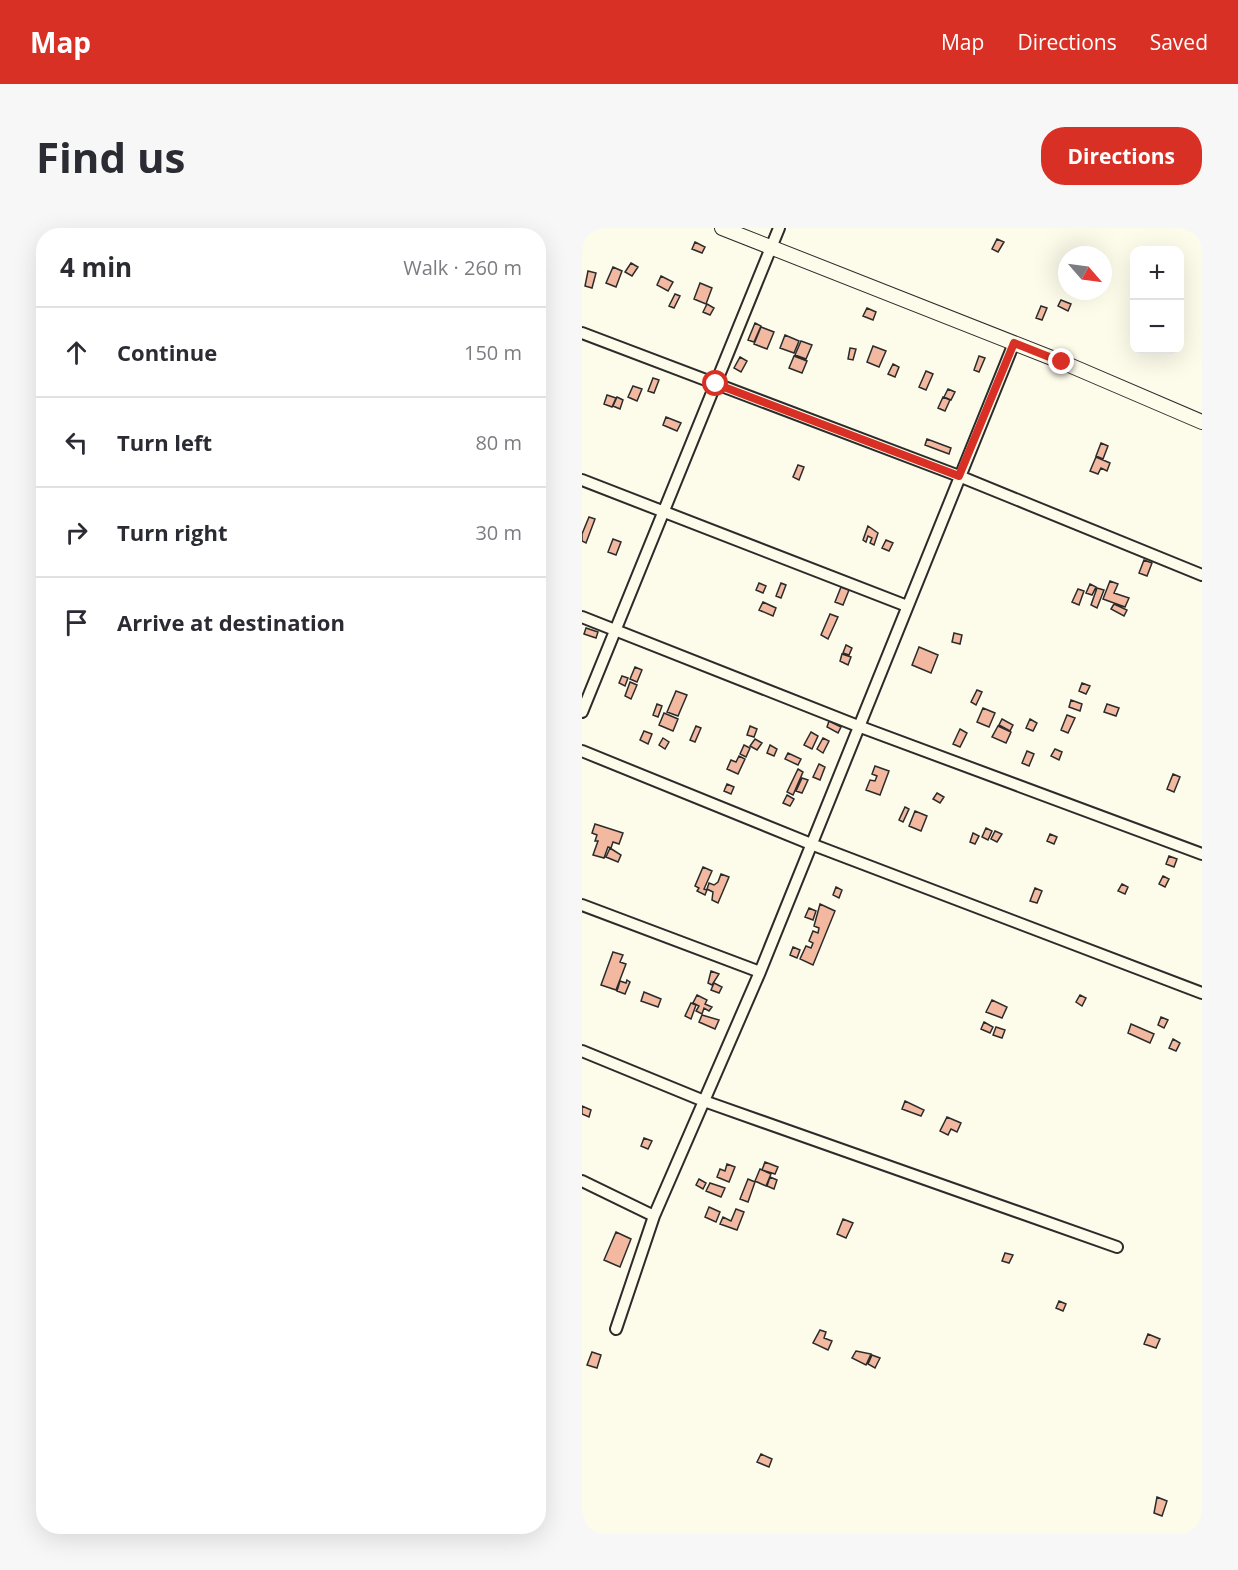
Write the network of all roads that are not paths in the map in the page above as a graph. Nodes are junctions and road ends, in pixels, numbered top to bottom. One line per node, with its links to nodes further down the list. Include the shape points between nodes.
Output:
1 (722, 228): 3 (street)
2 (779, 228): 3 (street)
3 (772, 248): 5 (street); 6 (street)
4 (582, 333): 6 (street)
5 (1014, 343): 7 (street); 8 (street)
6 (716, 384): 8 (street); 10 (street)
7 (1202, 422)
8 (959, 476): 11 (street); 12 (street)
9 (582, 480): 10 (street)
10 (662, 513): 12 (street); 14 (street)
11 (1202, 574)
12 (907, 606): 16 (street)
13 (582, 616): 14 (street)
14 (615, 630): 15 (street); 16 (street)
15 (582, 712)
16 (858, 726): 18 (street); 19 (street)
17 (582, 751): 18 (street)
18 (811, 844): 21 (street); 22 (street)
19 (1202, 854)
20 (582, 905): 21 (street)
21 (760, 972): 24 (street)
22 (1202, 993)
23 (582, 1051): 24 (street)
24 (704, 1101): 26 (street); 27 (street)
25 (582, 1181): 26 (street)
26 (654, 1216): 28 (street)
27 (1117, 1247)
28 (616, 1329)

